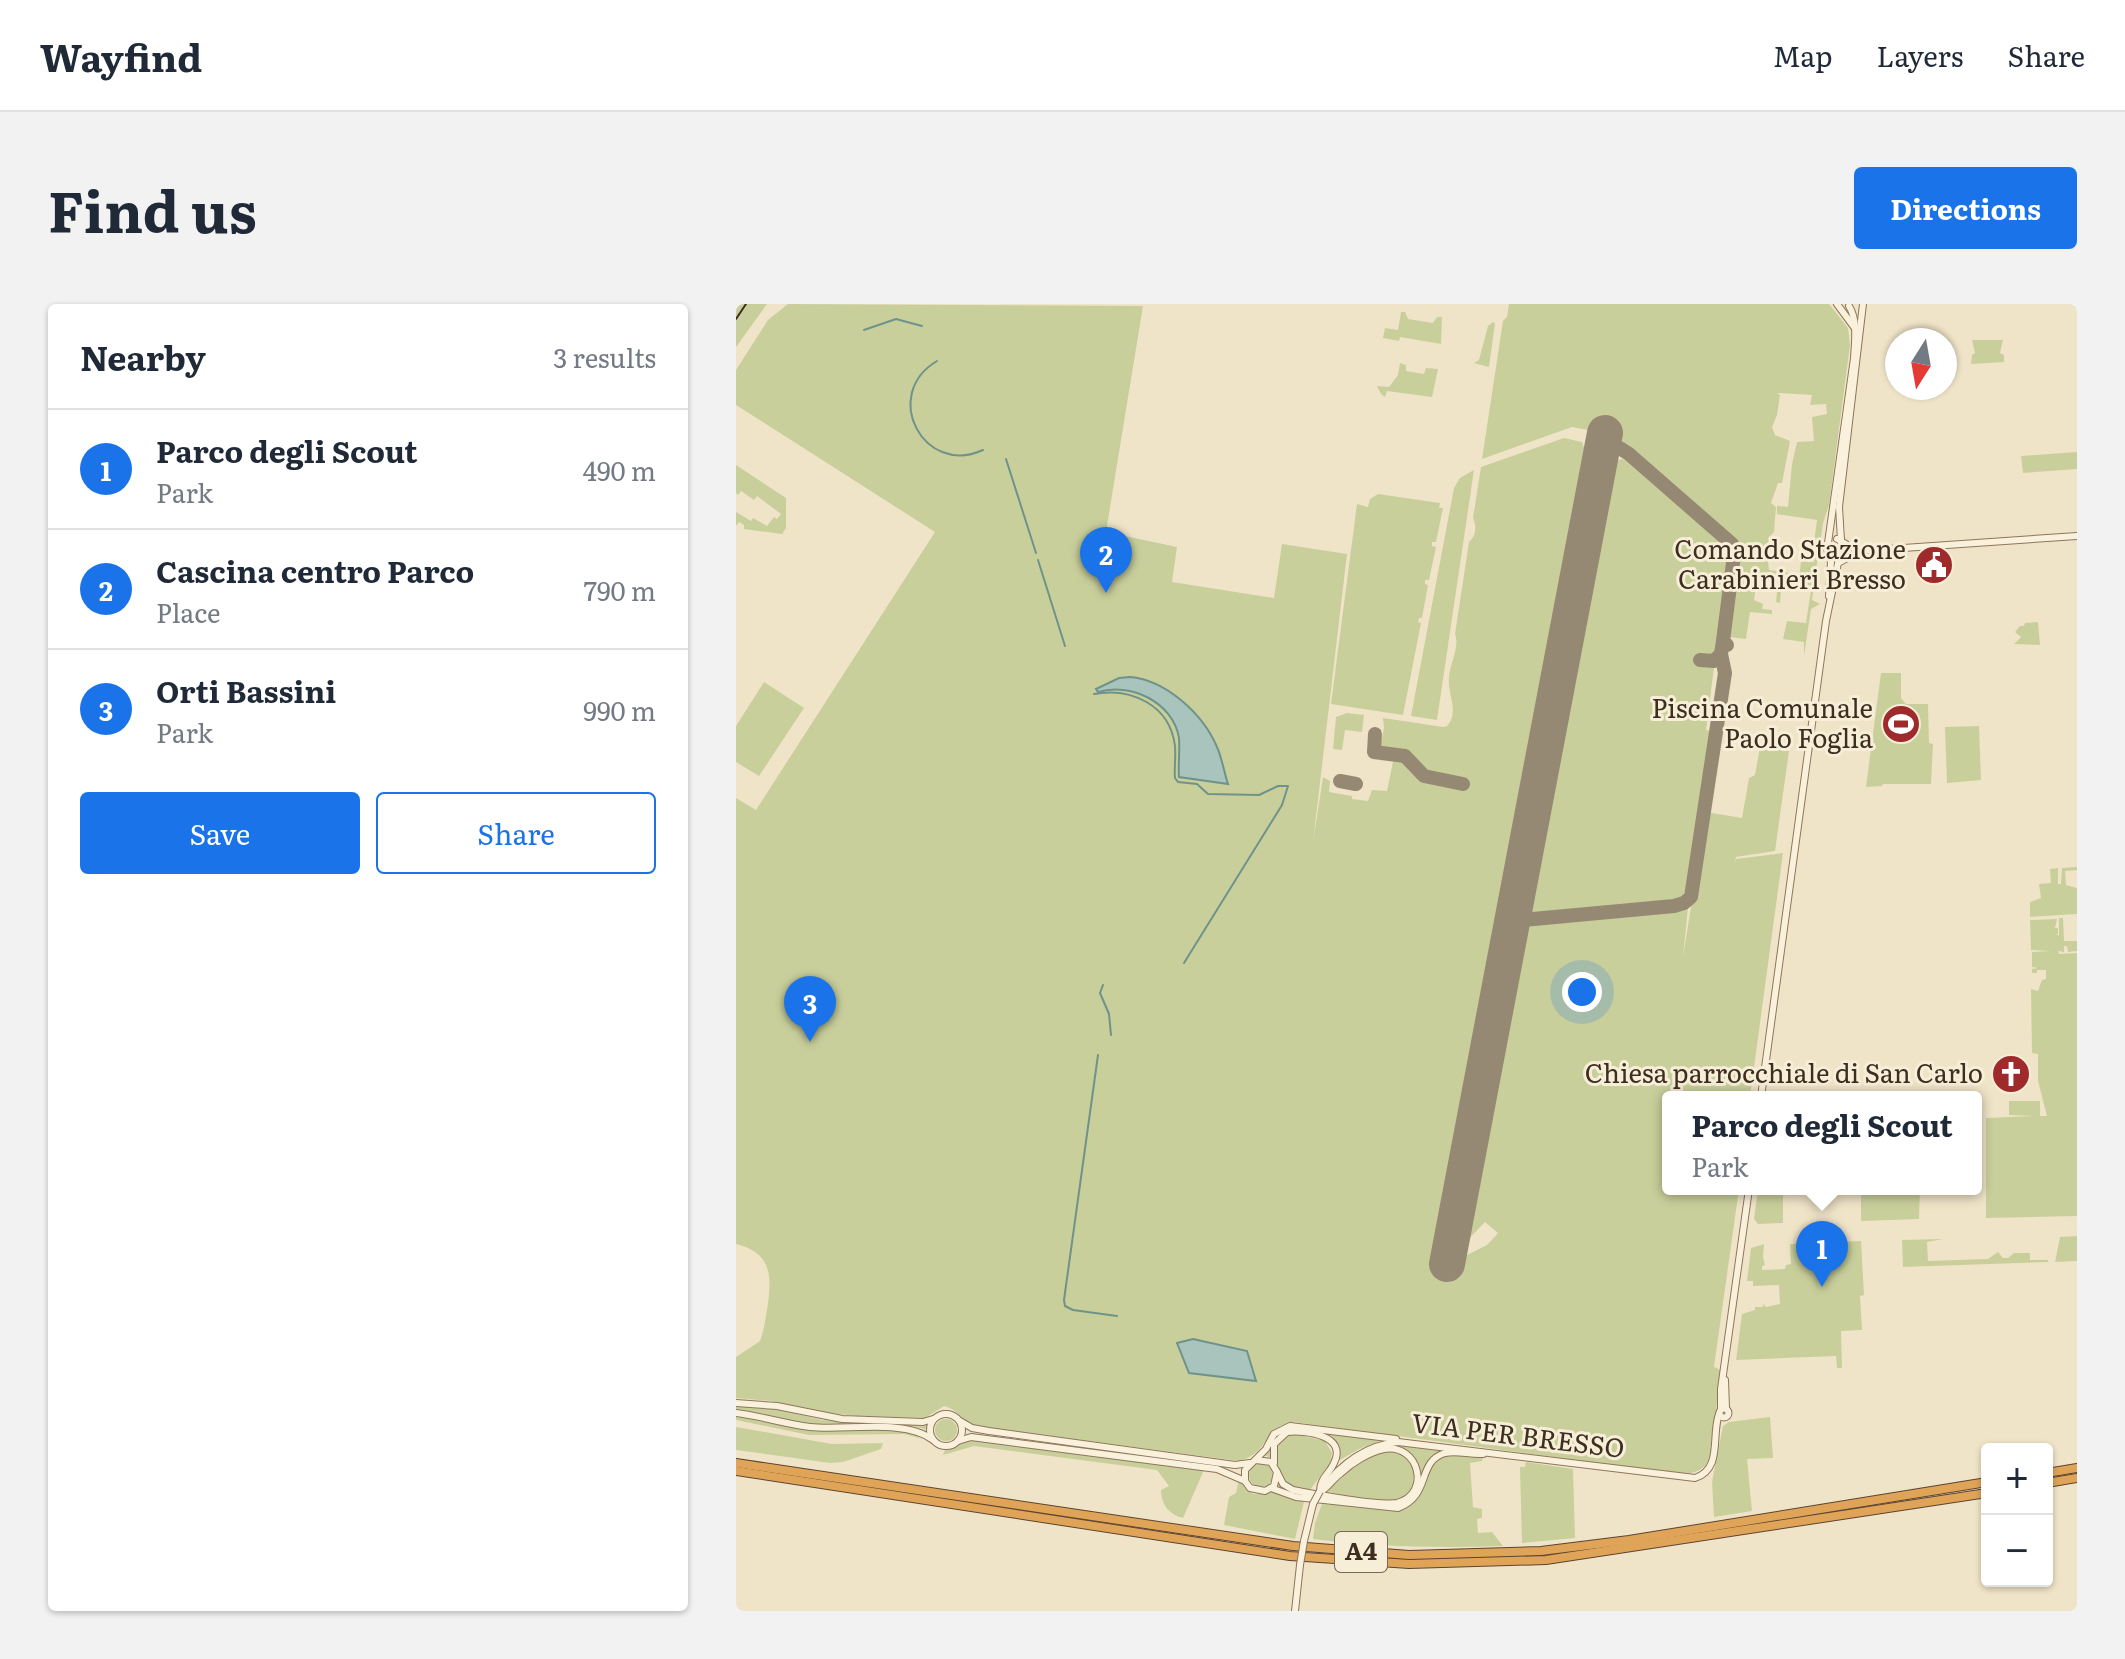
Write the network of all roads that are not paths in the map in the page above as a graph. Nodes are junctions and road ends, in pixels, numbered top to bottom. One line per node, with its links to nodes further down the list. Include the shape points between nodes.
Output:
1 (1837, 304): 4 (street)
2 (1861, 304): 3 (street); 6 (street, via 1839,507)
3 (1847, 305): 4 (street)
4 (1855, 330): 7 (street)
5 (2077, 536): 8 (street)
6 (1843, 542): 7 (street); 8 (street); 10 (street, via 1848,550)
7 (1828, 545): 9 (street)
8 (1860, 551): 10 (street)
9 (1830, 557): 10 (street); 11 (street)
10 (1844, 558): 11 (street)
11 (1829, 599): 12 (street)
12 (1762, 1091)
13 (1748, 1195): 21 (street, VIA PER BRESSO, via 1722,1412 1712,1462 1704,1474 1695,1478)
14 (736, 1403): 16 (street, via 842,1419)
15 (736, 1413): 18 (street, via 810,1427 903,1428)
16 (933, 1419): 17 (street, via 946,1414); 18 (street)
17 (960, 1421): 19 (street); 22 (street, via 989,1431 1235,1465)
18 (933, 1440): 19 (street, via 946,1447)
19 (958, 1441): 29 (street, via 971,1437 1217,1469)
20 (1410, 1442): 21 (street, VIA PER BRESSO); 22 (street, via 1290,1426 1274,1434); 33 (street, VIA PER BRESSO, via 1359,1454)
21 (1501, 1454): 32 (street, via 1439,1456 1427,1468 1418,1494 1398,1508 1296,1497)
22 (1253, 1461): 25 (street, via 1267,1460); 29 (street, via 1245,1470)
23 (736, 1463): 31 (highway, A4, via 1280,1544 1409,1555 1513,1553 1629,1540)
24 (2077, 1468): 27 (highway)
25 (1276, 1469): 32 (street); 33 (street, via 1272,1450 1282,1435 1292,1431 1329,1438 1336,1458); 33 (street, via 1293,1490 1391,1503 1410,1496 1418,1472 1401,1450 1385,1449 1352,1464)
26 (736, 1471): 34 (highway, A4, via 1290,1556 1409,1564 1546,1560)
27 (2053, 1472)
28 (2077, 1478): 30 (highway)
29 (1245, 1481): 32 (street, via 1257,1491)
30 (2053, 1482)
31 (1981, 1483)
32 (1271, 1488)
33 (1320, 1491): 35 (street, VIA PER BRESSO, bridge, via 1304,1541)
34 (1981, 1494)
35 (1295, 1611)

